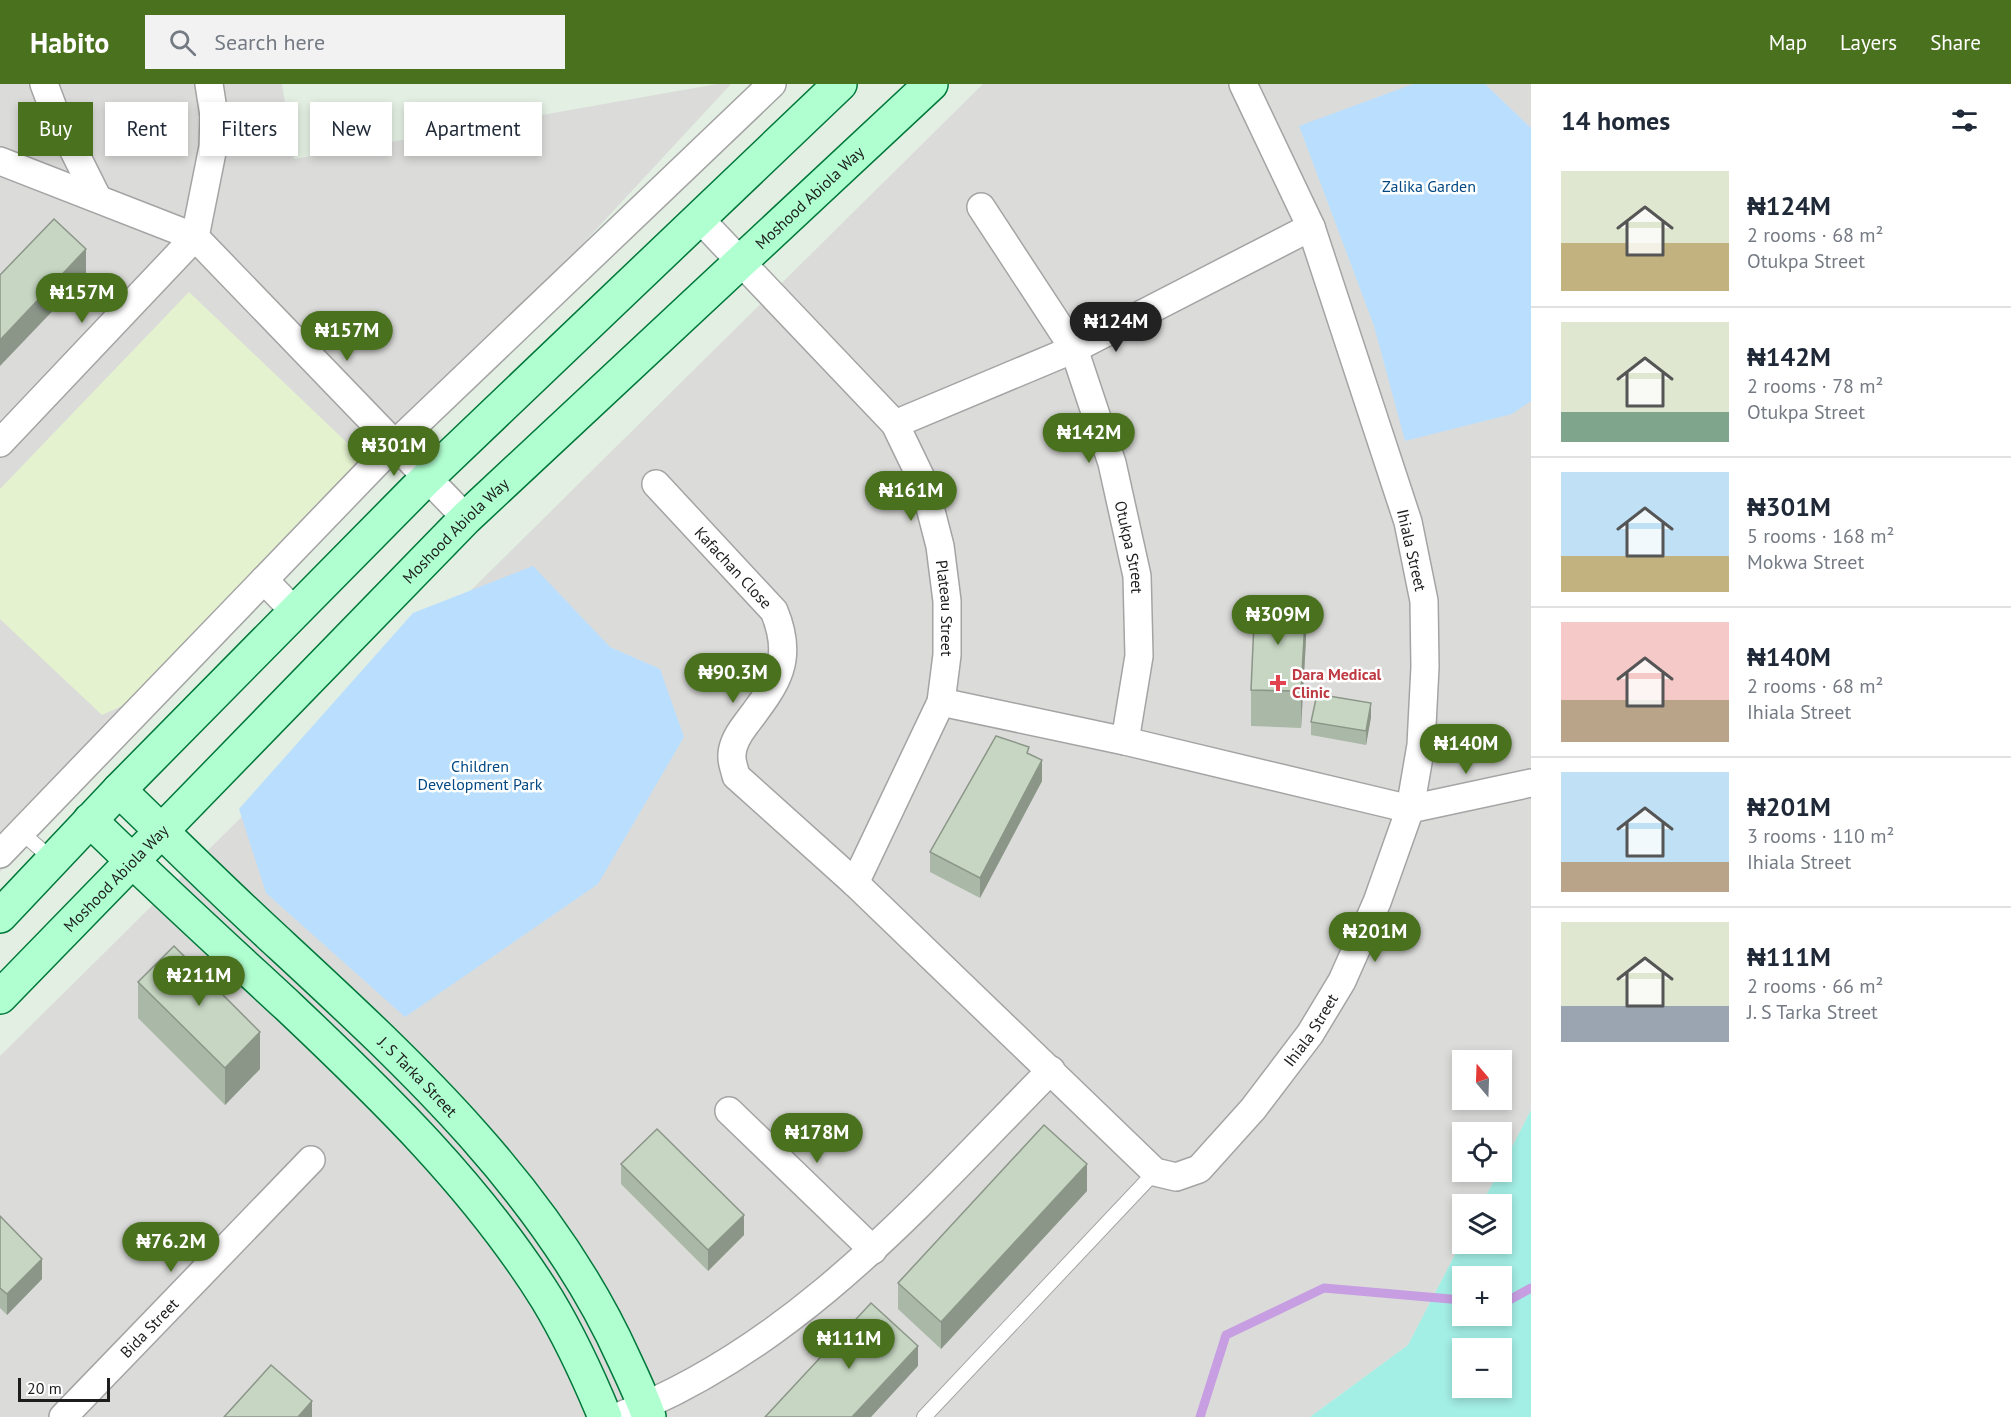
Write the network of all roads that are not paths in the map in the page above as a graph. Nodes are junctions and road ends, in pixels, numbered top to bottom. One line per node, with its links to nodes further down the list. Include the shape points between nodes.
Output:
1 (44, 84): 8 (street)
2 (209, 84): 12 (street, via 213,147)
3 (772, 84): 17 (street)
4 (840, 84): 10 (main road)
5 (931, 84): 13 (main road, Moshood Abiola Way)
6 (1243, 84): 11 (street, Ihiala Street)
7 (0, 160): 8 (street)
8 (97, 198): 12 (street)
9 (981, 207): 14 (street, Otukpa Street)
10 (700, 219): 13 (street, Plateau Street); 18 (main road)
11 (1311, 227): 14 (street); 27 (street, Ihiala Street, via 1408,522 1424,601 1421,745)
12 (195, 237): 16 (street); 17 (street)
13 (742, 262): 15 (street, Plateau Street); 20 (main road, Moshood Abiola Way)
14 (1074, 349): 15 (street); 24 (street, Otukpa Street, via 1112,463 1137,576 1139,656)
15 (895, 424): 23 (street, Plateau Street, via 924,484 940,546 947,622)
16 (0, 443)
17 (395, 444): 18 (street); 21 (street)
18 (427, 478): 20 (street); 22 (main road)
19 (656, 484): 34 (street, Kafachan Close, via 774,611 783,633 784,657 771,690 737,736 731,756 736,776)
20 (466, 518): 29 (main road, Moshood Abiola Way)
21 (264, 580): 22 (street); 30 (street)
22 (295, 612): 26 (main road)
23 (941, 702): 24 (street); 34 (street, Plateau Street)
24 (1125, 741): 27 (street)
25 (1531, 783): 27 (street)
26 (119, 790): 28 (main road); 29 (main road, J. S Tarka Street)
27 (1410, 809): 40 (street, Ihiala Street, via 1377,902 1342,981 1310,1034 1253,1109 1199,1169 1176,1177)
28 (90, 820): 32 (main road); 33 (main road)
29 (160, 829): 33 (main road, Moshood Abiola Way); 42 (main road, J. S Tarka Street, via 381,1038 452,1112 537,1213 581,1274 616,1342)
30 (21, 832): 31 (street); 32 (lane)
31 (0, 854)
32 (53, 860): 35 (main road)
33 (131, 860): 36 (main road, Moshood Abiola Way); 44 (main road, via 425,1139 507,1241 546,1299 580,1357)
34 (855, 883): 37 (street)
35 (0, 916)
36 (0, 997)
37 (1051, 1070): 40 (street); 41 (street)
38 (729, 1111): 41 (street)
39 (311, 1160): 43 (street, Bida Street)
40 (1155, 1172): 45 (lane)
41 (873, 1250): 42 (street, via 765,1338)
42 (637, 1413)
43 (63, 1417)
44 (605, 1417)
45 (924, 1417)

